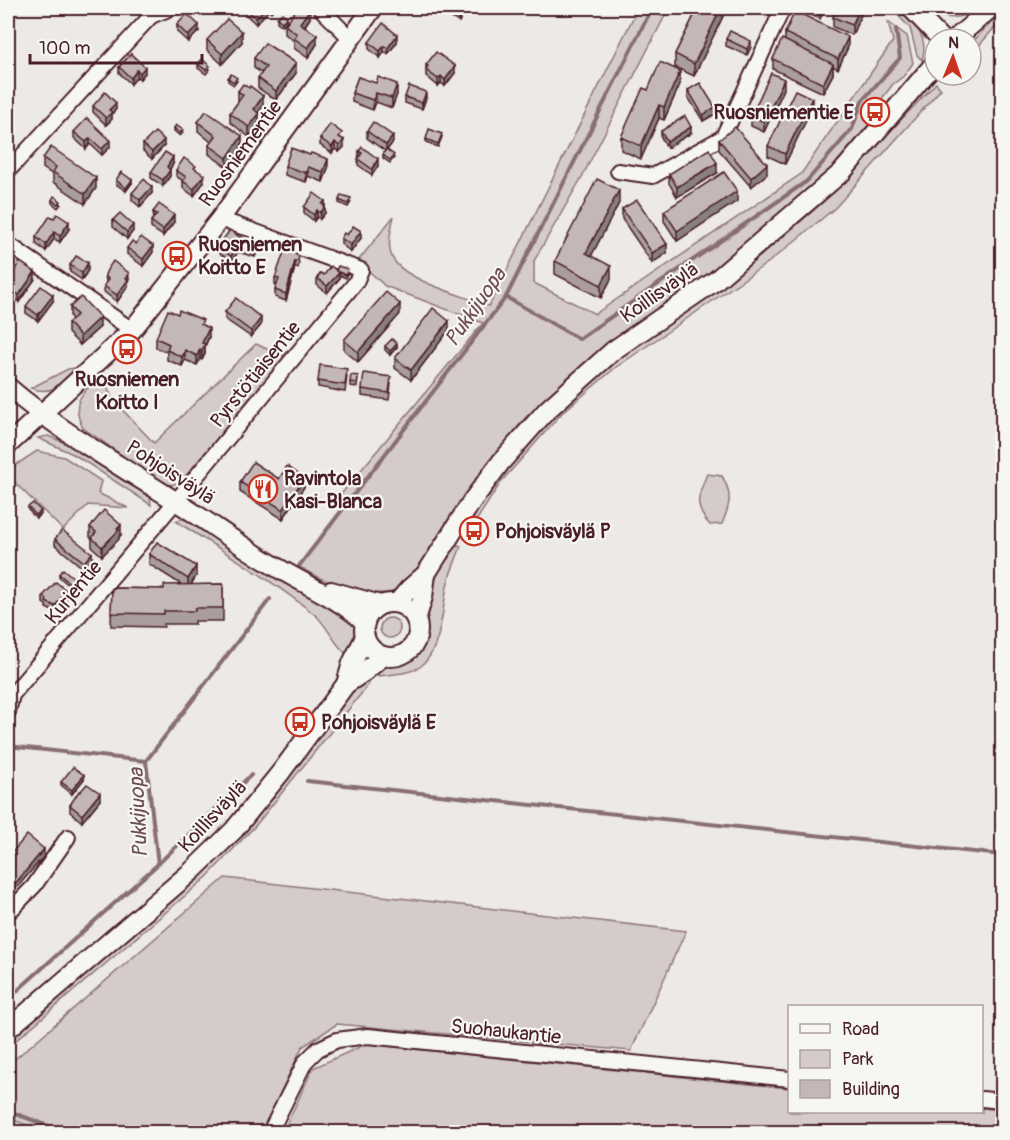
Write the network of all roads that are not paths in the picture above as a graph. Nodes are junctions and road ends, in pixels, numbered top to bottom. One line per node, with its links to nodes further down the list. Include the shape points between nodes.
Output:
1 (171, 8): 11 (street, via 151,16)
2 (320, 8): 9 (street)
3 (373, 8): 9 (street, Ruosniementie)
4 (783, 8): 12 (street, via 723,137 653,176)
5 (911, 8): 7 (street)
6 (991, 8): 8 (street)
7 (929, 27)
8 (969, 27)
9 (350, 38): 13 (street, Ruosniementie)
10 (923, 77): 20 (street, Koillisväylä, via 842,172 715,281 614,350 548,410 501,462)
11 (8, 171)
12 (618, 171)
13 (220, 219): 15 (street, Ruosniementie); 19 (street, Pyrstötiaisentie, via 361,270 356,282)
14 (8, 244): 15 (street)
15 (132, 330): 17 (street, Ruosniementie)
16 (8, 387): 17 (street, Pohjoisväylä)
17 (40, 413): 18 (street, Ruosniementie); 19 (street, Pohjoisväylä)
18 (8, 445)
19 (176, 501): 21 (street, Pohjoisväylä, via 270,564); 27 (street, Kurjentie, via 12,695)
20 (426, 574): 22 (street, Koillisväylä); 23 (street, Koillisväylä)
21 (315, 587): 22 (street, Pohjoisväylä); 24 (street, Pohjoisväylä, via 349,608)
22 (388, 604): 23 (street, via 405,606); 24 (street, via 373,609)
23 (416, 620): 25 (street, via 418,635 411,648 398,656)
24 (365, 630): 25 (street, via 375,652); 26 (street, Koillisväylä)
25 (383, 656): 26 (street, Koillisväylä)
26 (346, 684): 30 (street, Koillisväylä, via 234,830 192,871)
27 (8, 712)
28 (68, 837): 29 (street, via 34,886)
29 (8, 910)
30 (8, 1029)
31 (788, 1079): 34 (street, Suohaukantie, via 368,1036 337,1040 318,1049 305,1062)
32 (983, 1099): 33 (street)
33 (1002, 1101)
34 (270, 1132)

